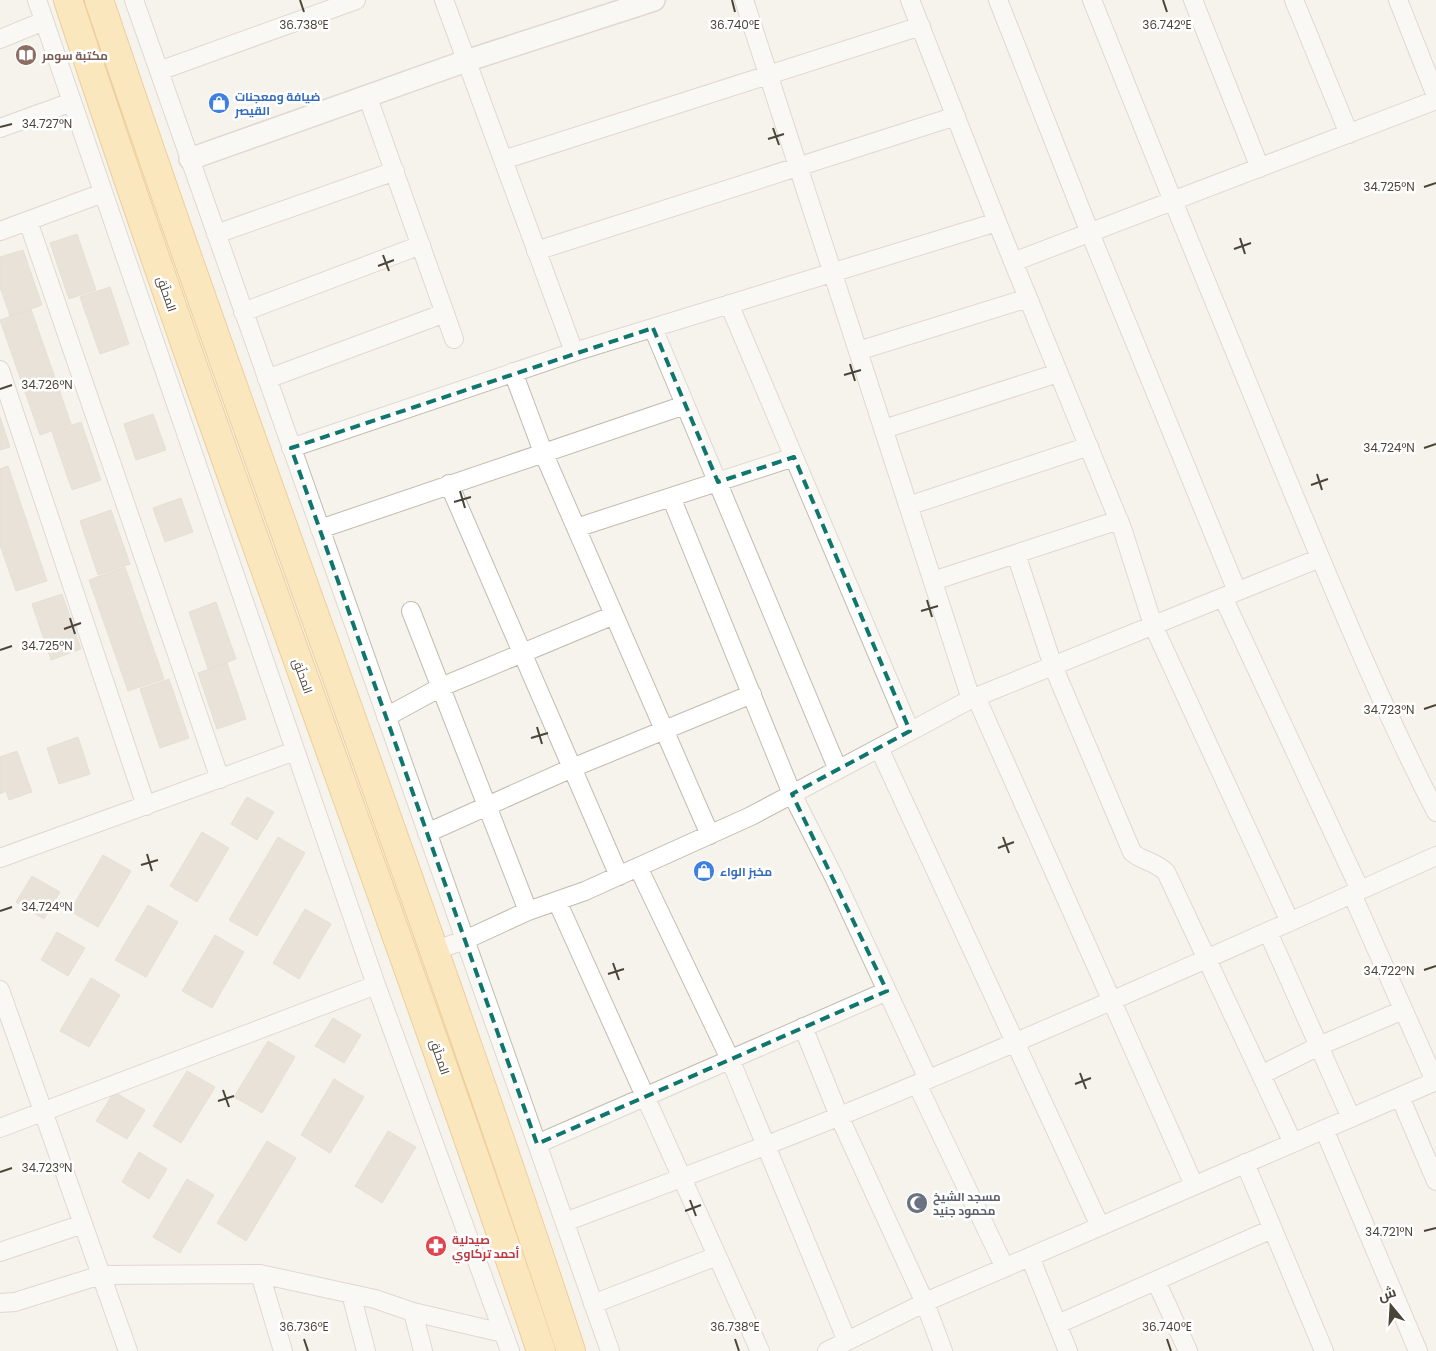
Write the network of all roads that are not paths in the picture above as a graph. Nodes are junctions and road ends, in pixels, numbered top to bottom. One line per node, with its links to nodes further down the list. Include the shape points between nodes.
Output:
1 (37, 0): 15 (street)
2 (68, 0): 158 (highway, المحلّق, via 130,189 410,970)
3 (99, 0): 105 (highway, via 154,166)
4 (134, 0): 19 (street)
5 (356, 0): 19 (street)
6 (444, 0): 18 (street)
7 (654, 0): 18 (street)
8 (744, 0): 20 (street)
9 (910, 0): 16 (street)
10 (998, 0): 38 (street)
11 (1092, 0): 34 (street)
12 (1193, 0): 31 (street)
13 (1294, 0): 27 (street)
14 (1398, 0): 22 (street)
15 (44, 21): 17 (street); 24 (street)
16 (920, 26): 20 (street); 25 (street)
17 (0, 39)
18 (466, 61): 21 (street); 29 (street)
19 (159, 71): 28 (street)
20 (768, 76): 29 (street); 30 (street)
21 (367, 95): 28 (street); 32 (street)
22 (1436, 96)
23 (1436, 100): 27 (street)
24 (72, 102): 26 (street); 33 (street)
25 (956, 116): 30 (street); 36 (street)
26 (0, 128)
27 (1349, 134): 31 (street)
28 (190, 159): 39 (street)
29 (503, 160): 41 (street)
30 (798, 166): 41 (street); 43 (street)
31 (1260, 168): 34 (street)
32 (395, 172): 39 (street); 40 (street)
33 (103, 193): 35 (street); 85 (street)
34 (1172, 202): 38 (street); 70 (street)
35 (28, 221): 37 (street); 88 (street)
36 (996, 222): 42 (street); 43 (street)
37 (0, 231)
38 (1090, 233): 42 (street); 72 (street)
39 (216, 234): 46 (street)
40 (421, 245): 46 (street); 47 (street)
41 (536, 251): 51 (street)
42 (1013, 262): 44 (street)
43 (832, 272): 45 (street); 50 (street)
44 (1028, 298): 50 (street); 54 (street)
45 (729, 304): 48 (street); 61 (street)
46 (244, 312): 55 (street)
47 (445, 313): 49 (street); 55 (street)
48 (653, 328): 51 (street); 56 (street)
49 (454, 339)
50 (858, 350): 57 (street)
51 (574, 352): 53 (street)
52 (0, 370): 91 (street)
53 (512, 372): 59 (street); 60 (street)
54 (1058, 373): 57 (street); 58 (street)
55 (267, 378): 59 (street)
56 (686, 405): 60 (street); 62 (street)
57 (884, 429): 65 (street)
58 (1088, 446): 65 (street); 66 (street)
59 (291, 448): 68 (street)
60 (543, 452): 63 (street); 67 (street)
61 (794, 457): 62 (street); 83 (street)
62 (718, 482): 64 (street); 87 (street)
63 (449, 484): 68 (street); 76 (street)
64 (671, 497): 67 (street); 79 (street)
65 (908, 506): 71 (street)
66 (1119, 520): 69 (street); 75 (street)
67 (576, 528): 74 (street)
68 (320, 529): 81 (street)
69 (1016, 554): 71 (street); 77 (street)
70 (1320, 558): 72 (street); 92 (street, via 1407,756)
71 (933, 581): 80 (street)
72 (1230, 594): 75 (street); 99 (street)
73 (411, 611): 78 (street)
74 (614, 614): 76 (street); 82 (street)
75 (1153, 625): 77 (street); 102 (street)
76 (523, 654): 78 (street); 86 (street)
77 (1054, 666): 80 (street); 106 (street, via 1132,852 1158,864 1166,872)
78 (441, 687): 81 (street); 90 (street)
79 (752, 694): 82 (street); 89 (street)
80 (974, 698): 83 (street); 110 (street)
81 (386, 717): 93 (street)
82 (664, 730): 86 (street); 94 (street)
83 (910, 731): 84 (street)
84 (879, 748): 87 (street); 113 (street)
85 (295, 751): 88 (street); 107 (street)
86 (572, 768): 90 (street); 98 (street)
87 (838, 770): 89 (street)
88 (220, 778): 91 (street)
89 (792, 794): 94 (street); 109 (street, via 836,879)
90 (485, 805): 93 (street); 101 (street)
91 (146, 806): 96 (street)
92 (1436, 812)
93 (427, 833): 104 (street)
94 (710, 835): 97 (street)
95 (1436, 856): 99 (street)
96 (0, 858)
97 (638, 867): 98 (street); 116 (street)
98 (619, 876): 100 (street)
99 (1356, 892): 102 (street); 111 (street)
100 (557, 900): 101 (street); 120 (street)
101 (528, 911): 104 (street)
102 (1290, 922): 103 (street)
103 (1268, 932): 106 (street); 114 (street)
104 (465, 940): 105 (street); 128 (street)
105 (436, 950): 159 (highway)
106 (1208, 958): 110 (street); 117 (street)
107 (376, 986): 122 (street); 151 (street)
108 (0, 990): 122 (street)
109 (887, 991): 112 (street); 118 (street)
110 (1111, 1000): 113 (street); 133 (street)
111 (1403, 1010): 114 (street); 115 (street)
112 (803, 1027): 116 (street); 123 (street)
113 (1014, 1042): 118 (street); 136 (street)
114 (1320, 1046): 117 (street); 124 (street)
115 (1430, 1052): 119 (street)
116 (730, 1059): 120 (street); 129 (street)
117 (1261, 1075): 127 (street)
118 (922, 1081): 123 (street); 141 (street)
119 (1436, 1081): 121 (street)
120 (647, 1097): 128 (street); 131 (street)
121 (1400, 1097): 124 (street); 132 (street)
122 (43, 1112): 125 (street); 135 (street)
123 (839, 1116): 129 (street); 147 (street)
124 (1351, 1118): 126 (street)
125 (0, 1128)
126 (1324, 1129): 127 (street); 167 (street)
127 (1293, 1143): 130 (street)
128 (537, 1144): 134 (street)
129 (766, 1145): 131 (street); 152 (street)
130 (1245, 1163): 133 (street); 137 (street)
131 (681, 1178): 134 (street); 139 (street)
132 (1436, 1181)
133 (1194, 1185): 136 (street)
134 (565, 1222): 148 (street)
135 (83, 1224): 138 (street); 143 (street)
136 (1100, 1226): 140 (street)
137 (1272, 1229): 144 (street); 166 (street)
138 (0, 1252)
139 (717, 1256): 148 (street); 161 (street)
140 (1030, 1257): 141 (street); 150 (street)
141 (1005, 1268): 147 (street)
142 (260, 1274): 143 (street); 145 (street); 154 (street)
143 (101, 1275): 146 (street, via 15,1302); 153 (street)
144 (1156, 1280): 150 (street); 165 (street)
145 (351, 1294): 149 (street); 155 (street)
146 (0, 1303)
147 (925, 1303): 152 (street); 163 (street)
148 (592, 1304): 160 (street)
149 (413, 1312): 151 (street); 156 (street)
150 (1058, 1324): 164 (street)
151 (503, 1333): 157 (street)
152 (847, 1341): 162 (street)
153 (128, 1351)
154 (283, 1351)
155 (366, 1351)
156 (423, 1351)
157 (510, 1351)
158 (540, 1351)
159 (571, 1351)
160 (610, 1351)
161 (760, 1351)
162 (827, 1351)
163 (943, 1351)
164 (1068, 1351)
165 (1188, 1351)
166 (1324, 1351)
167 (1418, 1351)

